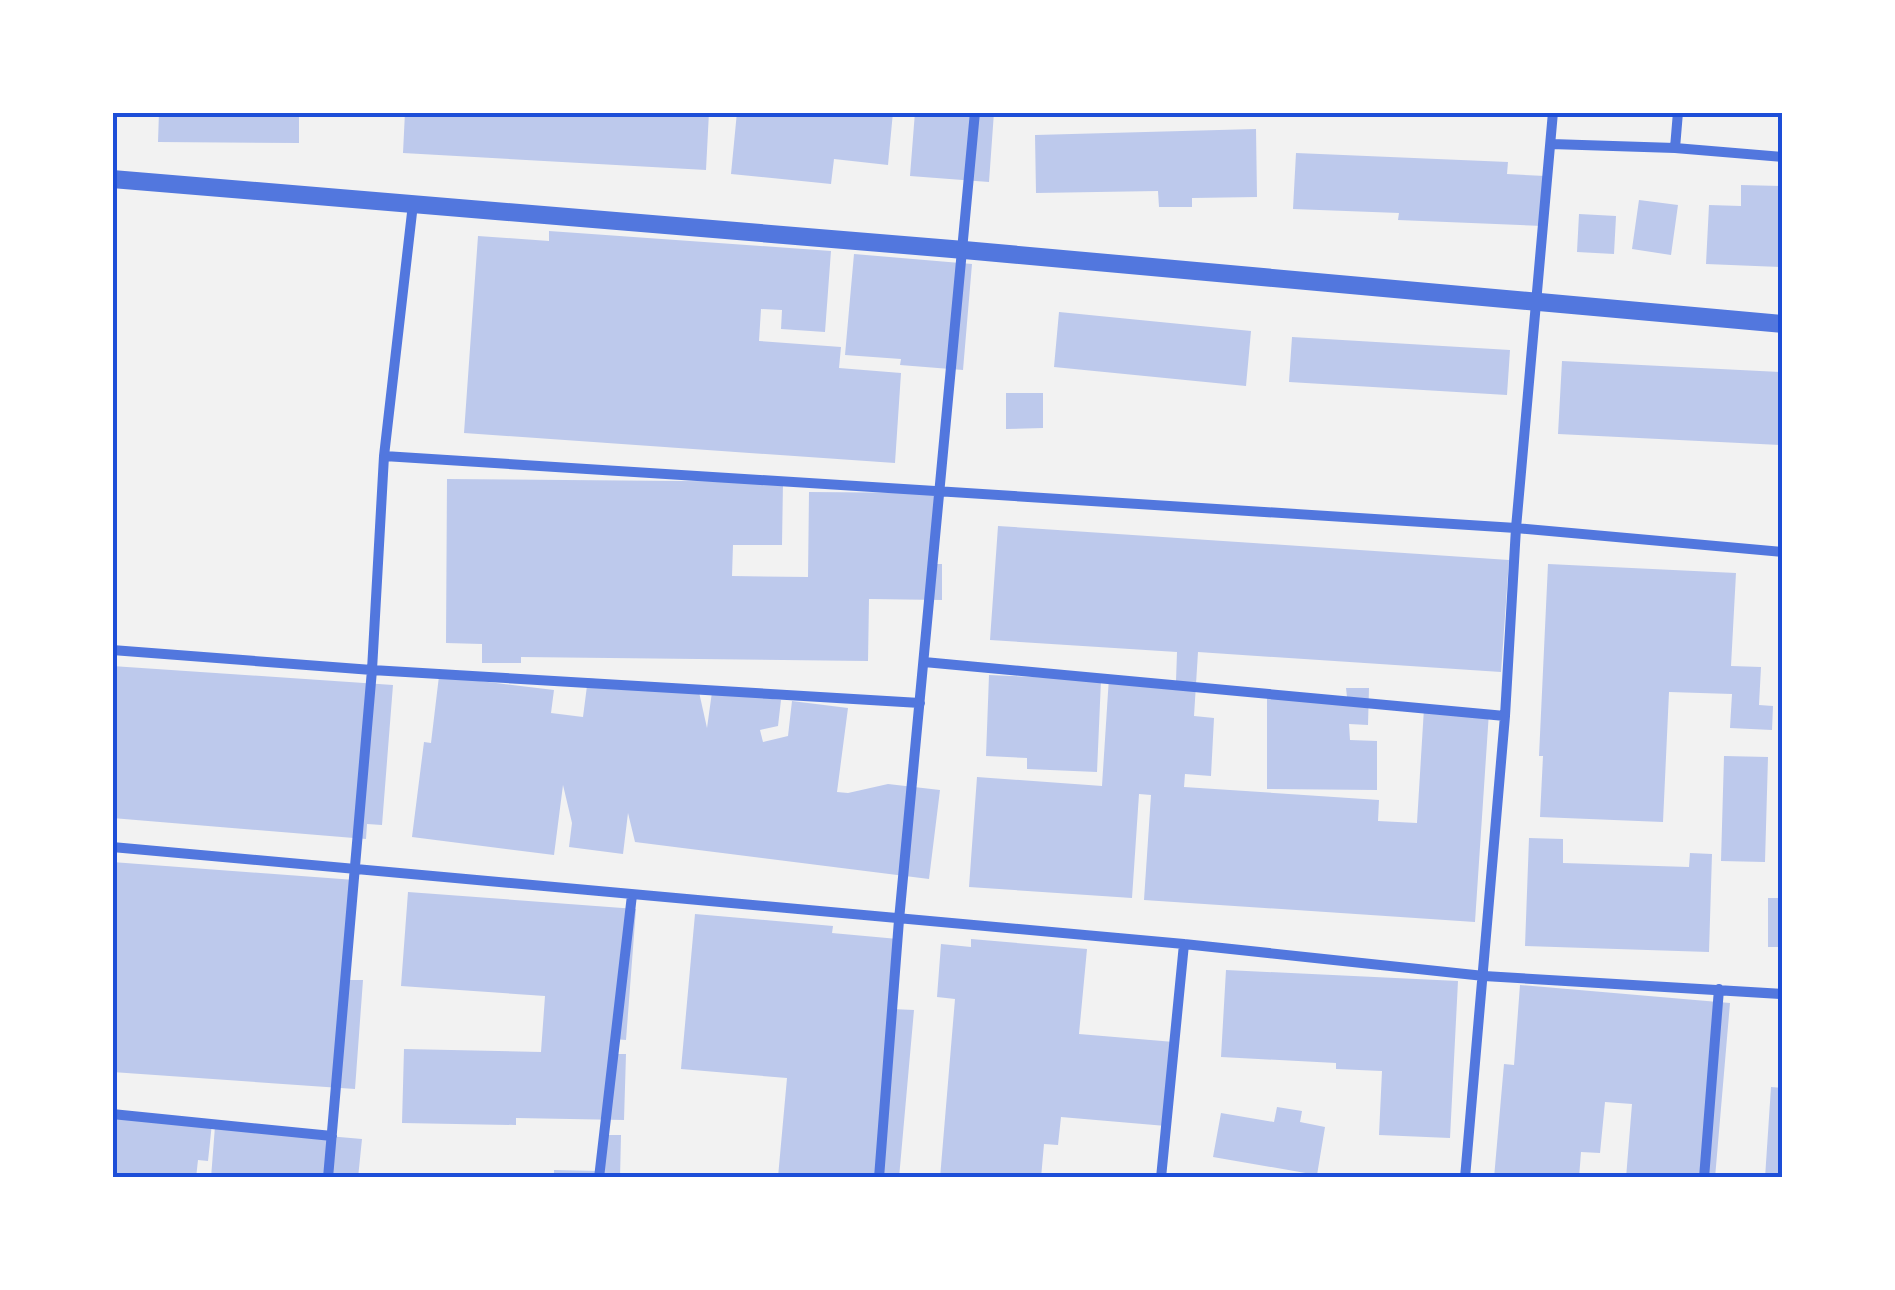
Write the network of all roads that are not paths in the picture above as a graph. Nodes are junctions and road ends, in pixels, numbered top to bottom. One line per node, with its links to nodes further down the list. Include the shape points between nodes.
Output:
1 (975, 112): 9 (street)
2 (1554, 112): 4 (street)
3 (1678, 112): 5 (street)
4 (1551, 144): 5 (street); 10 (street)
5 (1675, 148): 6 (street)
6 (1782, 157)
7 (112, 179): 8 (street)
8 (413, 204): 9 (street); 12 (street)
9 (964, 250): 10 (street); 13 (street)
10 (1538, 304): 11 (street); 14 (street)
11 (1782, 324)
12 (384, 456): 13 (street); 18 (street)
13 (940, 494): 14 (street); 17 (street)
14 (1516, 528): 15 (street); 20 (street)
15 (1782, 552)
16 (112, 650): 18 (street)
17 (924, 662): 19 (street); 20 (street)
18 (372, 670): 19 (street); 22 (street)
19 (920, 703): 24 (street)
20 (1505, 716): 26 (street)
21 (112, 847): 22 (street)
22 (354, 870): 23 (street); 30 (street)
23 (632, 895): 24 (street); 32 (street)
24 (899, 920): 25 (street); 33 (street)
25 (1184, 944): 26 (street); 34 (street)
26 (1484, 976): 27 (street); 35 (street)
27 (1720, 989): 28 (street); 36 (street)
28 (1782, 994)
29 (112, 1114): 30 (street)
30 (332, 1136): 31 (street)
31 (328, 1178)
32 (599, 1178)
33 (878, 1178)
34 (1161, 1178)
35 (1465, 1178)
36 (1704, 1178)

